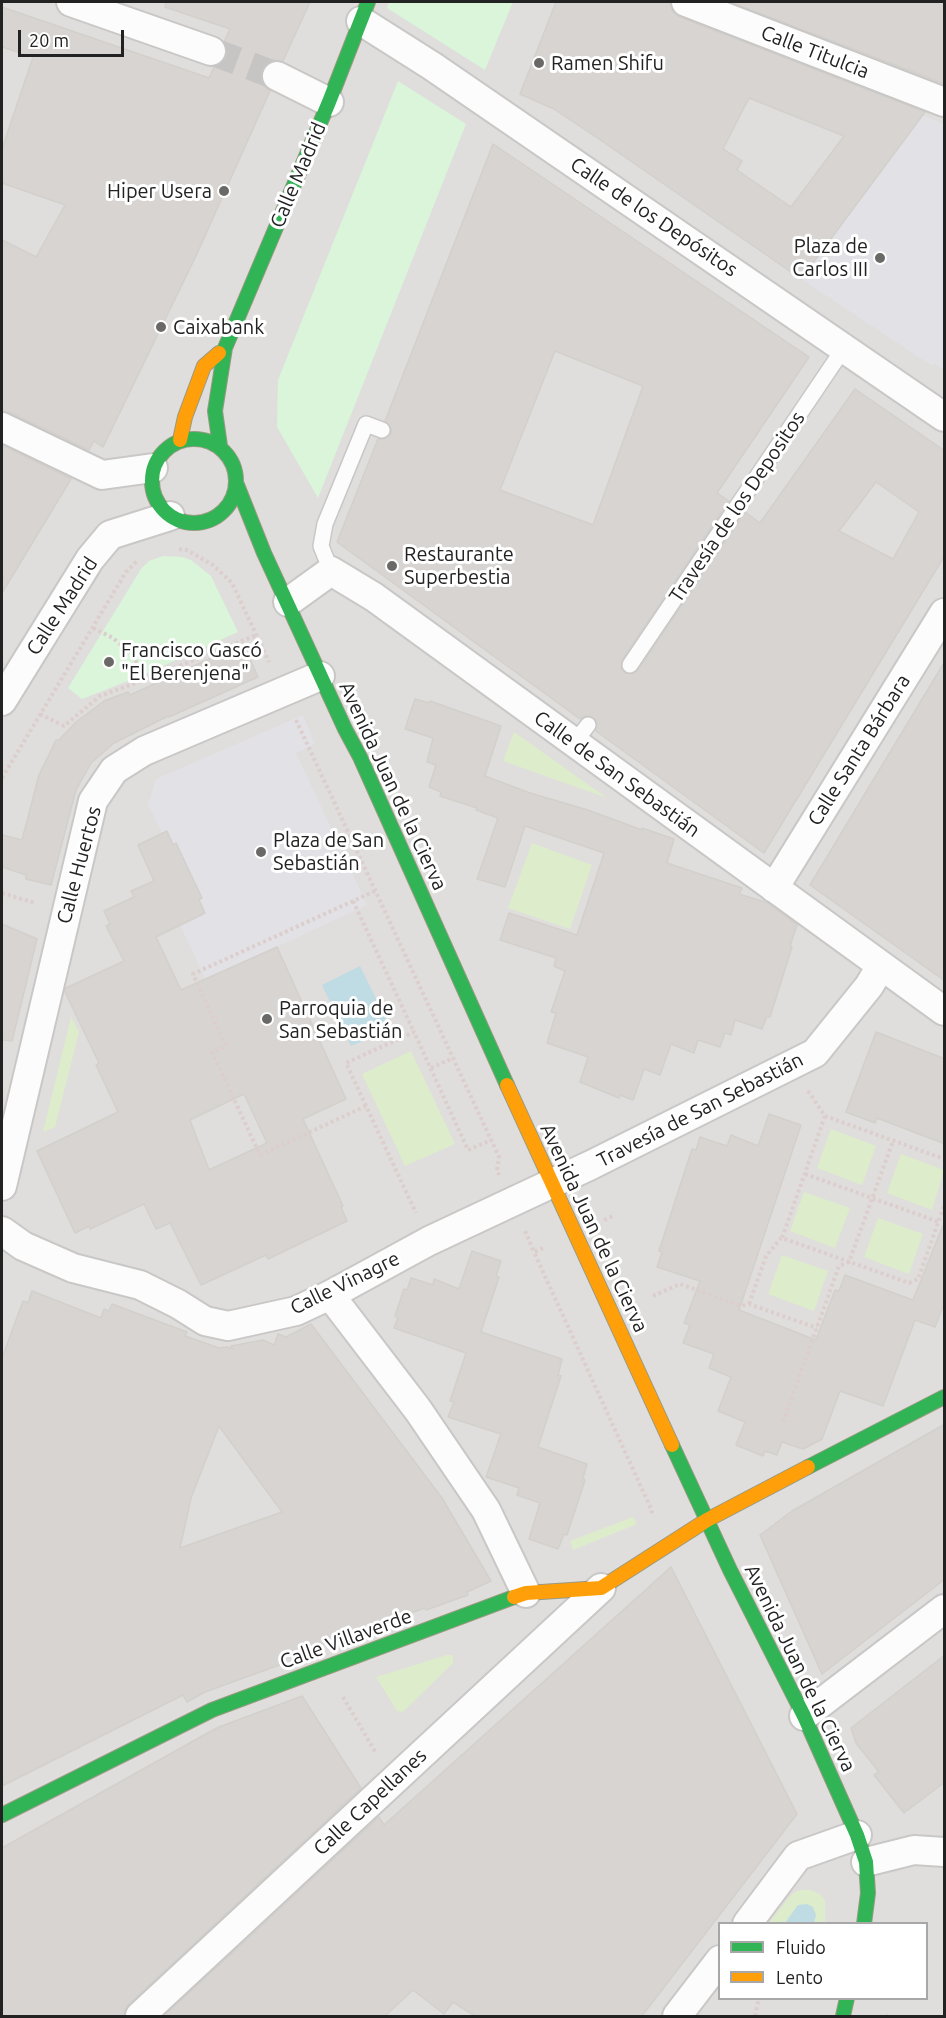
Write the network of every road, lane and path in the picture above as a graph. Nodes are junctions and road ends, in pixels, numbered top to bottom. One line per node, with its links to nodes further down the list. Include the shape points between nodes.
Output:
1 (71, 2): 4 (street)
2 (686, 2): 7 (street, Calle Titulcia)
3 (364, 11): 6 (street, Calle Madrid); 9 (street, Calle de los Depósitos, via 442,72)
4 (211, 51)
5 (277, 76): 6 (street)
6 (329, 102): 8 (street, Calle Madrid)
7 (945, 102)
8 (225, 348): 13 (street, Calle Madrid, via 204,366); 14 (street, Calle Madrid, via 215,411)
9 (844, 348): 10 (street, Calle de los Depósitos); 27 (lane, Travesía de los Depositos)
10 (945, 417)
11 (2, 427): 15 (street, via 102,475)
12 (382, 430): 22 (lane, via 366,424 325,524 321,546)
13 (180, 440): 14 (street, via 194,438); 15 (street, via 159,456)
14 (220, 446): 16 (street, via 236,471)
15 (153, 468): 17 (street, via 154,495)
16 (237, 486): 17 (street, via 233,500 216,523 182,522); 20 (street, Avenida Juan de la Cierva)
17 (170, 516): 31 (street, Calle Madrid, via 110,535 90,559)
18 (247, 542): 20 (street)
19 (176, 548): 26 (path, via 213,565 232,582)
20 (264, 553): 23 (street, Avenida Juan de la Cierva)
21 (144, 554): 25 (path, via 126,572)
22 (331, 571): 23 (street); 34 (street, Calle de San Sebastián, via 580,734)
23 (288, 602): 28 (street, Avenida Juan de la Cierva)
24 (945, 613): 34 (street, Calle Santa Bárbara)
25 (93, 628): 29 (path, via 127,650); 32 (path)
26 (257, 635): 29 (path); 30 (path)
27 (630, 665)
28 (320, 676): 30 (street, Calle Huertos); 47 (street, Avenida Juan de la Cierva)
29 (144, 680): 32 (path, via 100,696 64,726)
30 (283, 691): 35 (path); 48 (street, Calle Huertos, via 144,751 114,770 93,801)
31 (2, 701)
32 (40, 714): 33 (path)
33 (2, 778)
34 (774, 888): 37 (street, Calle de San Sebastián)
35 (375, 891): 36 (path); 40 (path)
36 (353, 901): 39 (path); 42 (path, via 193,974 226,1046 212,1052 260,1155)
37 (882, 966): 38 (street, Calle de San Sebastián); 47 (street, Travesía de San Sebastián, via 814,1053)
38 (945, 1011)
39 (414, 1032): 41 (path); 42 (path, via 346,1063)
40 (453, 1058): 41 (path); 43 (path)
41 (431, 1068): 43 (path, via 468,1150)
42 (366, 1106): 55 (path)
43 (491, 1140): 50 (path, via 499,1157 497,1170)
44 (893, 1141): 45 (path); 46 (path, via 825,1116); 49 (path)
45 (945, 1159)
46 (805, 1174): 49 (path); 54 (path)
47 (552, 1183): 50 (street, Calle Vinagre); 64 (street, Avenida Juan de la Cierva)
48 (2, 1185)
49 (872, 1198): 52 (path); 57 (path)
50 (512, 1202): 55 (street, Calle Vinagre); 56 (path)
51 (945, 1206): 52 (path)
52 (939, 1222): 57 (path, via 918,1279 909,1283)
53 (2, 1231): 58 (street, Calle Vinagre, via 23,1246 73,1268 140,1285 205,1321 228,1326 296,1311)
54 (782, 1238): 57 (path); 60 (path, via 766,1256)
55 (429, 1241): 58 (street, Calle Vinagre)
56 (534, 1252)
57 (849, 1262): 61 (path, via 839,1266)
58 (330, 1295): 66 (street, via 418,1410 486,1510)
59 (653, 1296): 60 (path, via 680,1284 741,1306)
60 (749, 1304): 61 (path)
61 (817, 1328): 63 (path)
62 (945, 1397): 64 (street, Calle Villaverde)
63 (783, 1422)
64 (707, 1520): 65 (street, Calle Villaverde); 69 (street, Avenida Juan de la Cierva)
65 (601, 1588): 66 (street, Calle Villaverde); 70 (street, Calle Capellanes)
66 (526, 1593): 68 (street, Calle Villaverde)
67 (945, 1609): 69 (street)
68 (330, 1666): 70 (path, via 331,1677 384,1766 373,1779); 71 (street, Calle Villaverde, via 212,1710)
69 (804, 1716): 72 (street, Avenida Juan de la Cierva)
70 (379, 1794): 79 (street, Calle Capellanes)
71 (2, 1815)
72 (862, 1849): 73 (street); 74 (street, via 798,1856); 75 (street, Avenida Juan de la Cierva, via 868,1893)
73 (945, 1852)
74 (748, 1922)
75 (864, 1922)
76 (718, 1963): 80 (street)
77 (759, 2000): 81 (path)
78 (847, 2000): 82 (street)
79 (140, 2016)
80 (677, 2016)
81 (755, 2016)
82 (843, 2016)

